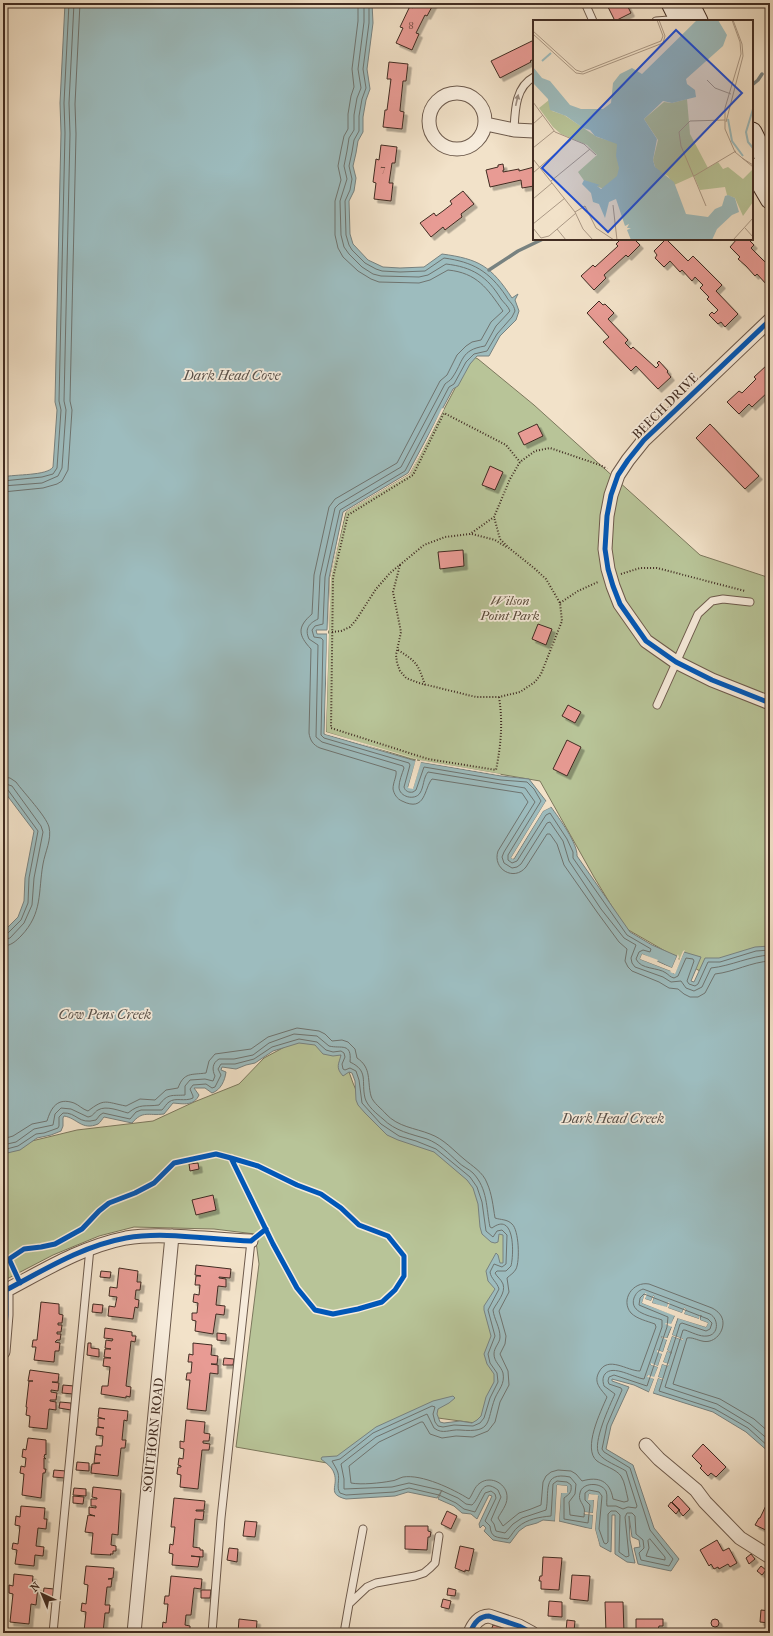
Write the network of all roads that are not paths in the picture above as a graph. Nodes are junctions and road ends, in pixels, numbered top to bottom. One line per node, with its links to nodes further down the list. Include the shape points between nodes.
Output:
1 (585, 3): 4 (lane)
2 (671, 3): 5 (street)
3 (690, 3): 6 (street)
4 (593, 20)
5 (680, 20)
6 (698, 20)
7 (533, 78): 9 (lane, one-way to 7, via 519,94 523,85)
8 (486, 124): 8 (street, via 482,106 469,95 460,92 443,96 436,101 429,118 434,137 441,144 459,149 473,144 483,133); 9 (street)
9 (514, 130): 10 (street)
10 (533, 131)
11 (753, 134): 12 (street)
12 (770, 168)
13 (753, 170): 14 (street)
14 (770, 200)
15 (770, 320): 17 (street, BEECH DRIVE, via 648,436 618,475 611,495 605,530 605,548 610,577 620,604 646,641)
16 (750, 602): 17 (lane, via 723,599 712,601 698,614)
17 (676, 662): 18 (street, BEECH DRIVE, via 712,680); 19 (lane)
18 (770, 703)
19 (657, 705)
20 (172, 1236): 21 (street); 22 (street, via 127,1238); 31 (street, SOUTHORN ROAD)
21 (251, 1241): 32 (lane, via 221,1518)
22 (90, 1248): 23 (street); 30 (lane)
23 (4, 1291): 24 (street, via 6,1315)
24 (3, 1352)
25 (646, 1445): 28 (street, via 696,1490 740,1538)
26 (363, 1529): 29 (lane)
27 (439, 1536): 29 (lane, via 435,1564 424,1573 376,1583 367,1587)
28 (770, 1558)
29 (349, 1604): 33 (lane)
30 (53, 1633)
31 (134, 1633)
32 (212, 1633)
33 (344, 1633)
34 (470, 1633): 35 (street, via 485,1616)
35 (532, 1633)

